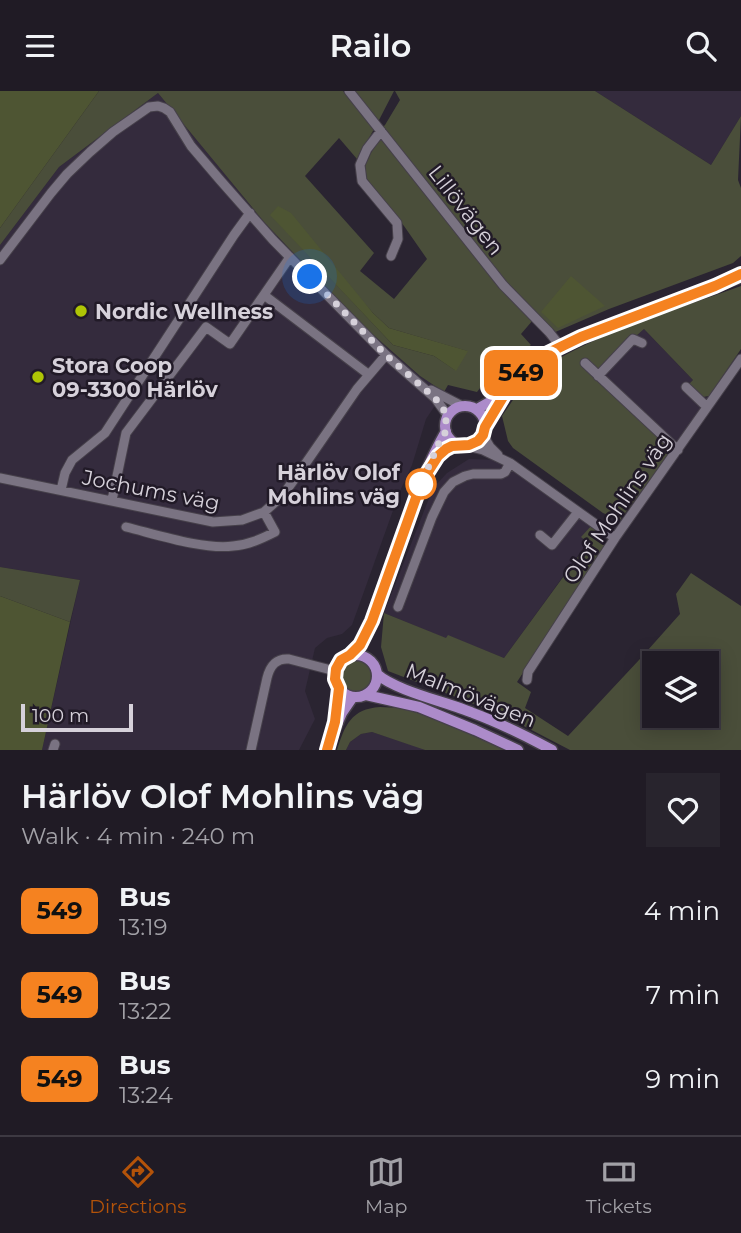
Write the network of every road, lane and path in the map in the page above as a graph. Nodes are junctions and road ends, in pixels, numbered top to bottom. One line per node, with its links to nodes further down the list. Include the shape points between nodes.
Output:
1 (349, 91): 2 (street, Lillövägen)
2 (381, 131): 4 (street, via 360,165 362,181 397,223 398,239); 10 (street, Lillövägen, via 503,285)
3 (250, 213): 5 (street); 6 (street, via 191,146 170,112 149,107 66,174); 30 (street, via 105,433 72,460)
4 (391, 256)
5 (290, 257): 8 (street); 11 (street)
6 (0, 260)
7 (738, 277): 10 (main road)
8 (264, 295): 14 (street); 31 (street, via 230,344 206,327 126,433)
9 (642, 343): 15 (street, via 633,339)
10 (561, 347): 17 (main road, via 520,373)
11 (386, 355): 14 (street); 16 (street)
12 (741, 359): 20 (street, Olof Mohlins väg)
13 (585, 363): 15 (street)
14 (369, 375): 32 (street, via 282,496)
15 (598, 376): 26 (street)
16 (423, 386): 19 (street); 22 (street)
17 (509, 387): 21 (main road); 24 (main road)
18 (686, 387): 20 (street)
19 (462, 406): 21 (main road); 22 (main road)
20 (708, 407): 26 (street, Olof Mohlins väg)
21 (477, 409): 24 (main road)
22 (448, 416): 23 (main road)
23 (446, 431): 25 (main road); 29 (main road)
24 (484, 431): 25 (main road, via 476,443); 27 (street, via 490,447)
25 (463, 445): 27 (street); 29 (main road, via 442,452)
26 (678, 450): 36 (street, Olof Mohlins väg)
27 (506, 460): 33 (street); 37 (street, via 505,472 465,476 444,492)
28 (0, 478): 30 (street, Jochums väg)
29 (422, 481): 38 (main road)
30 (61, 490): 31 (street, Jochums väg)
31 (112, 500): 32 (street, Jochums väg, via 213,522 242,520)
32 (264, 512): 34 (street, via 275,532 234,547)
33 (578, 512): 35 (street, via 552,545); 36 (street)
34 (126, 527)
35 (540, 535)
36 (615, 538): 43 (street, Olof Mohlins väg)
37 (398, 607)
38 (372, 621): 39 (main road); 40 (main road)
39 (350, 655): 40 (main road); 41 (main road)
40 (370, 660): 42 (main road)
41 (335, 671): 44 (main road); 48 (street, via 289,659 274,663)
42 (377, 674): 45 (main road, via 375,686); 51 (main road, Malmövägen, via 398,687 474,713)
43 (527, 680)
44 (339, 688): 46 (main road); 47 (main road)
45 (366, 695): 46 (main road); 50 (main road, Malmövägen, via 419,707)
46 (353, 697): 47 (main road)
47 (332, 734): 49 (main road)
48 (251, 750)
49 (327, 750)
50 (518, 750)
51 (552, 750)

